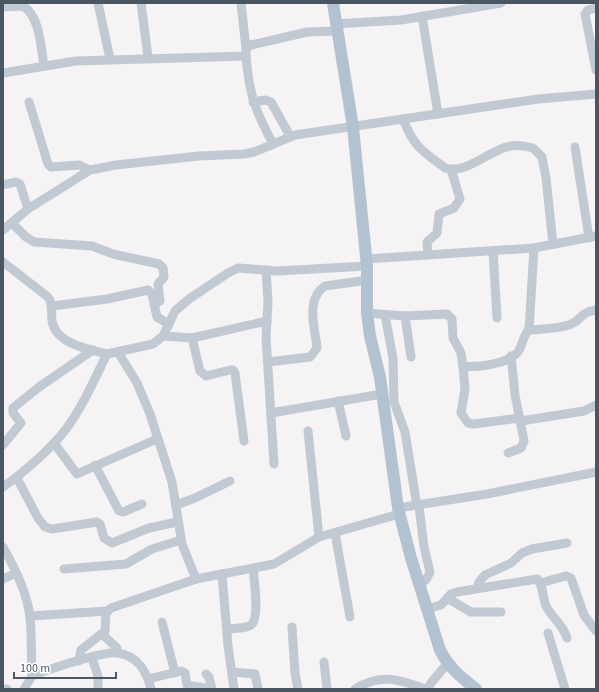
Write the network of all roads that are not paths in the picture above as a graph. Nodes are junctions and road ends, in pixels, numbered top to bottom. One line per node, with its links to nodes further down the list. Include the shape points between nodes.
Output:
1 (98, 3): 12 (street)
2 (141, 3): 11 (street)
3 (241, 3): 10 (street)
4 (332, 3): 9 (main road)
5 (501, 3): 8 (street)
6 (3, 7): 14 (street, via 23,6 30,13 36,26)
7 (596, 8): 13 (street, via 588,10 585,14)
8 (422, 16): 9 (street); 19 (street)
9 (335, 27): 10 (street, via 251,45); 21 (main road)
10 (246, 52): 11 (street); 18 (street, via 248,85)
11 (148, 58): 12 (street)
12 (110, 59): 14 (street)
13 (595, 65)
14 (44, 66): 15 (street)
15 (3, 73)
16 (596, 94): 19 (street, via 538,99)
17 (29, 102): 25 (street, via 48,164 55,167 79,165)
18 (253, 102): 22 (street, via 271,102); 23 (street)
19 (438, 114): 20 (street)
20 (403, 119): 21 (street); 26 (street, via 410,138 445,168)
21 (353, 127): 22 (street); 37 (main road)
22 (290, 136): 23 (street)
23 (273, 144): 25 (street, via 244,154 199,156)
24 (575, 147): 31 (street)
25 (90, 170): 28 (street)
26 (451, 170): 32 (street, via 510,146 533,148 542,157); 35 (street, via 460,199 454,208 439,214 437,232 427,242)
27 (3, 185): 28 (street, via 15,182 20,184)
28 (28, 209): 29 (street)
29 (12, 223): 30 (street); 40 (street, via 34,242 92,246 113,254 159,264 163,268 164,277 158,284 160,301)
30 (3, 230)
31 (592, 237): 32 (street)
32 (553, 244): 33 (street)
33 (534, 248): 34 (street); 49 (street)
34 (493, 251): 35 (street); 46 (street)
35 (428, 255): 37 (street)
36 (3, 262): 41 (street, via 45,293)
37 (367, 262): 38 (street); 39 (main road)
38 (266, 270): 47 (street); 48 (street, via 238,268 228,273 175,311)
39 (368, 280): 43 (main road); 57 (street, via 325,286 319,290 312,302 317,348 313,354 310,357)
40 (154, 304): 41 (street, via 152,294 148,290 107,299); 48 (street, via 158,318)
41 (52, 306): 52 (street, via 53,324 57,332 72,344)
42 (596, 310): 49 (street, via 586,311 576,322 566,326)
43 (367, 313): 44 (street); 59 (main road)
44 (385, 315): 45 (street); 79 (street, via 393,358 394,402 405,432)
45 (406, 316): 56 (street); 58 (street, via 444,313 450,315 453,338 461,353)
46 (497, 318)
47 (267, 321): 51 (street); 57 (street)
48 (169, 324): 50 (street)
49 (528, 330): 55 (street, via 518,352)
50 (163, 336): 51 (street); 53 (street, via 153,344)
51 (192, 338): 67 (street, via 203,374 206,376 230,370 235,373)
52 (93, 350): 54 (street); 69 (street, via 13,408 13,413 21,423)
53 (118, 352): 54 (street); 66 (street, via 137,383)
54 (107, 354): 68 (street, via 74,417)
55 (511, 356): 58 (street, via 493,365); 63 (street)
56 (411, 357)
57 (268, 362): 62 (street)
58 (463, 366): 63 (street, via 461,413 466,420 474,424)
59 (382, 394): 60 (street); 80 (main road)
60 (338, 401): 62 (street); 65 (street)
61 (596, 405): 63 (street, via 584,411)
62 (271, 412): 71 (street)
63 (520, 420): 70 (street, via 524,444 521,448)
64 (308, 431): 83 (street)
65 (346, 436)
66 (157, 439): 72 (street); 78 (street, via 172,482)
67 (244, 441)
68 (54, 443): 72 (street, via 76,474); 74 (street)
69 (3, 445)
70 (508, 453)
71 (274, 464)
72 (95, 465): 77 (street, via 119,511 123,512)
73 (596, 472): 79 (street)
74 (17, 478): 76 (street); 81 (street, via 38,518 45,527 52,529 97,522 104,538 112,543 149,528)
75 (230, 481): 78 (street)
76 (3, 487)
77 (142, 504)
78 (176, 505): 81 (street)
79 (418, 506): 80 (street); 93 (street, via 430,572 426,580)
80 (399, 511): 82 (street); 93 (main road)
81 (177, 522): 84 (street)
82 (335, 533): 83 (street); 101 (street)
83 (319, 537): 87 (street, via 274,564)
84 (181, 540): 88 (street, via 152,549 126,564); 92 (street)
85 (567, 543): 95 (street, via 532,548 485,575)
86 (3, 547): 89 (street)
87 (252, 568): 90 (street); 104 (street, via 256,604 254,622 250,626)
88 (64, 569)
89 (16, 573): 91 (street); 100 (street)
90 (222, 574): 92 (street); 104 (street)
91 (3, 579)
92 (196, 579): 98 (street)
93 (419, 583): 97 (main road)
94 (540, 583): 95 (street, via 537,579); 105 (street, via 566,576 571,578 584,615); 108 (street, via 546,605 563,627)
95 (477, 588): 96 (street, via 457,592)
96 (447, 598): 97 (street, via 441,606); 99 (street, via 471,612)
97 (427, 609): 113 (main road)
98 (108, 610): 100 (street); 107 (street, via 106,628)
99 (501, 612)
100 (30, 616): 117 (street)
101 (350, 617)
102 (162, 622): 114 (street)
103 (292, 627): 127 (street)
104 (227, 629): 115 (street)
105 (596, 631)
106 (548, 633): 133 (street)
107 (102, 634): 109 (street); 111 (street, via 81,650)
108 (567, 638)
109 (117, 648)
110 (92, 658): 111 (street); 118 (street, via 121,653 138,662); 122 (street, via 98,676)
111 (79, 661): 117 (street)
112 (324, 662): 128 (street)
113 (447, 664): 131 (street); 132 (main road)
114 (175, 672): 118 (street); 124 (street, via 184,672 187,685)
115 (232, 672): 125 (street); 126 (street, via 255,674)
116 (206, 674): 124 (street)
117 (32, 676): 121 (street)
118 (148, 679): 123 (street)
119 (3, 689): 120 (street)
120 (7, 689)
121 (24, 689)
122 (98, 689)
123 (151, 689)
124 (212, 689)
125 (234, 689)
126 (258, 689)
127 (298, 689)
128 (327, 689)
129 (355, 689): 130 (street, via 368,682 400,679)
130 (424, 689)
131 (428, 689)
132 (476, 689)
133 (565, 689)

